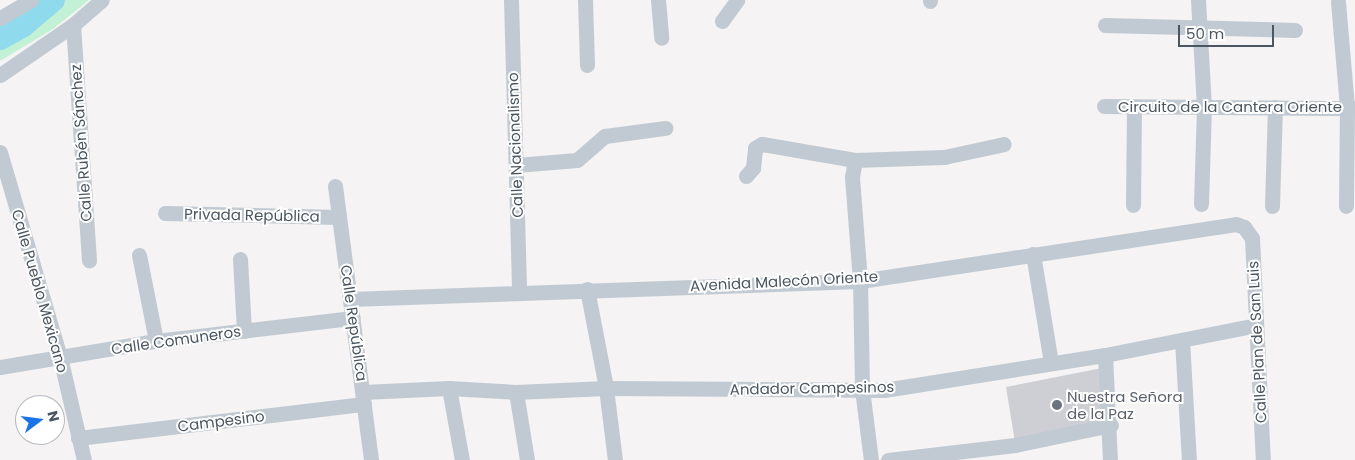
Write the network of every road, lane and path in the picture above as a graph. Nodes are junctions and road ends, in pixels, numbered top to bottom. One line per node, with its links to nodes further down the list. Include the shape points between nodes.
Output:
1 (31, 0): 9 (street)
2 (102, 0): 11 (street)
3 (511, 0): 27 (street, Calle Nacionalismo)
4 (585, 0): 16 (street)
5 (658, 0): 15 (street)
6 (737, 0): 10 (street)
7 (1198, 0): 13 (street)
8 (1338, 2): 22 (street)
9 (0, 18)
10 (722, 21)
11 (72, 25): 17 (street); 40 (street, Calle Rubén Sánchez)
12 (1105, 25): 13 (street)
13 (1200, 27): 14 (street); 20 (street)
14 (1295, 30)
15 (661, 38)
16 (587, 65)
17 (0, 75)
18 (1104, 106): 19 (street, Circuito de la Cantera Oriente)
19 (1134, 107): 20 (street, Circuito de la Cantera Oriente); 31 (street)
20 (1204, 107): 21 (street, Circuito de la Cantera Oriente); 30 (street)
21 (1275, 107): 22 (street, Circuito de la Cantera Oriente); 32 (street)
22 (1351, 108): 33 (street)
23 (665, 128): 27 (street, via 605,136 577,160)
24 (1004, 144): 26 (street, via 944,157)
25 (0, 152): 51 (street, Calle Pueblo Mexicano)
26 (855, 160): 28 (street, via 762,144 755,148 753,168); 41 (street, via 852,177)
27 (516, 165): 43 (street, Calle Nacionalismo)
28 (746, 176)
29 (334, 186): 35 (street, Calle República)
30 (1200, 204)
31 (1133, 205)
32 (1272, 206)
33 (1346, 206)
34 (165, 213): 35 (street, Privada República)
35 (339, 217): 44 (street, Calle República)
36 (1244, 227): 37 (street, Avenida Malecón Oriente, via 1228,223); 46 (street, Calle Plan de San Luis, via 1252,238)
37 (1033, 254): 41 (street, Avenida Malecón Oriente); 52 (street)
38 (139, 255): 49 (street)
39 (240, 258): 47 (street)
40 (88, 260)
41 (860, 280): 42 (street, Avenida Malecón Oriente); 56 (street)
42 (587, 289): 43 (street, Avenida Malecón Oriente); 55 (street)
43 (519, 291): 44 (street, Avenida Malecón Oriente)
44 (350, 299): 45 (street, Calle República)
45 (353, 318): 47 (street, Calle Comuneros); 58 (street, Calle República)
46 (1256, 325): 48 (street, Andador Campesinos); 70 (street, Calle Plan de San Luis)
47 (244, 331): 49 (street, Calle Comuneros)
48 (1182, 340): 50 (street, Andador Campesinos); 69 (street)
49 (156, 342): 51 (street, Calle Comuneros)
50 (1105, 355): 52 (street, Andador Campesinos); 59 (street)
51 (60, 357): 53 (street, Calle Comuneros); 60 (street, Calle Pueblo Mexicano)
52 (1051, 363): 56 (street, Andador Campesinos, via 884,390)
53 (0, 367)
54 (449, 388): 57 (street, Andador Campesinos); 58 (street, Andador Campesinos); 63 (street)
55 (606, 388): 56 (street, Andador Campesinos); 57 (street, Andador Campesinos); 65 (street)
56 (862, 389): 66 (street)
57 (516, 392): 64 (street)
58 (364, 398): 60 (street, Campesino); 62 (street, Calle República)
59 (1111, 425): 67 (street, via 1015,445); 68 (street)
60 (78, 438): 61 (street, Calle Pueblo Mexicano)
61 (84, 460)
62 (371, 460)
63 (462, 460)
64 (527, 460)
65 (615, 460)
66 (871, 460)
67 (888, 460)
68 (1110, 460)
69 (1189, 460)
70 (1263, 460)

